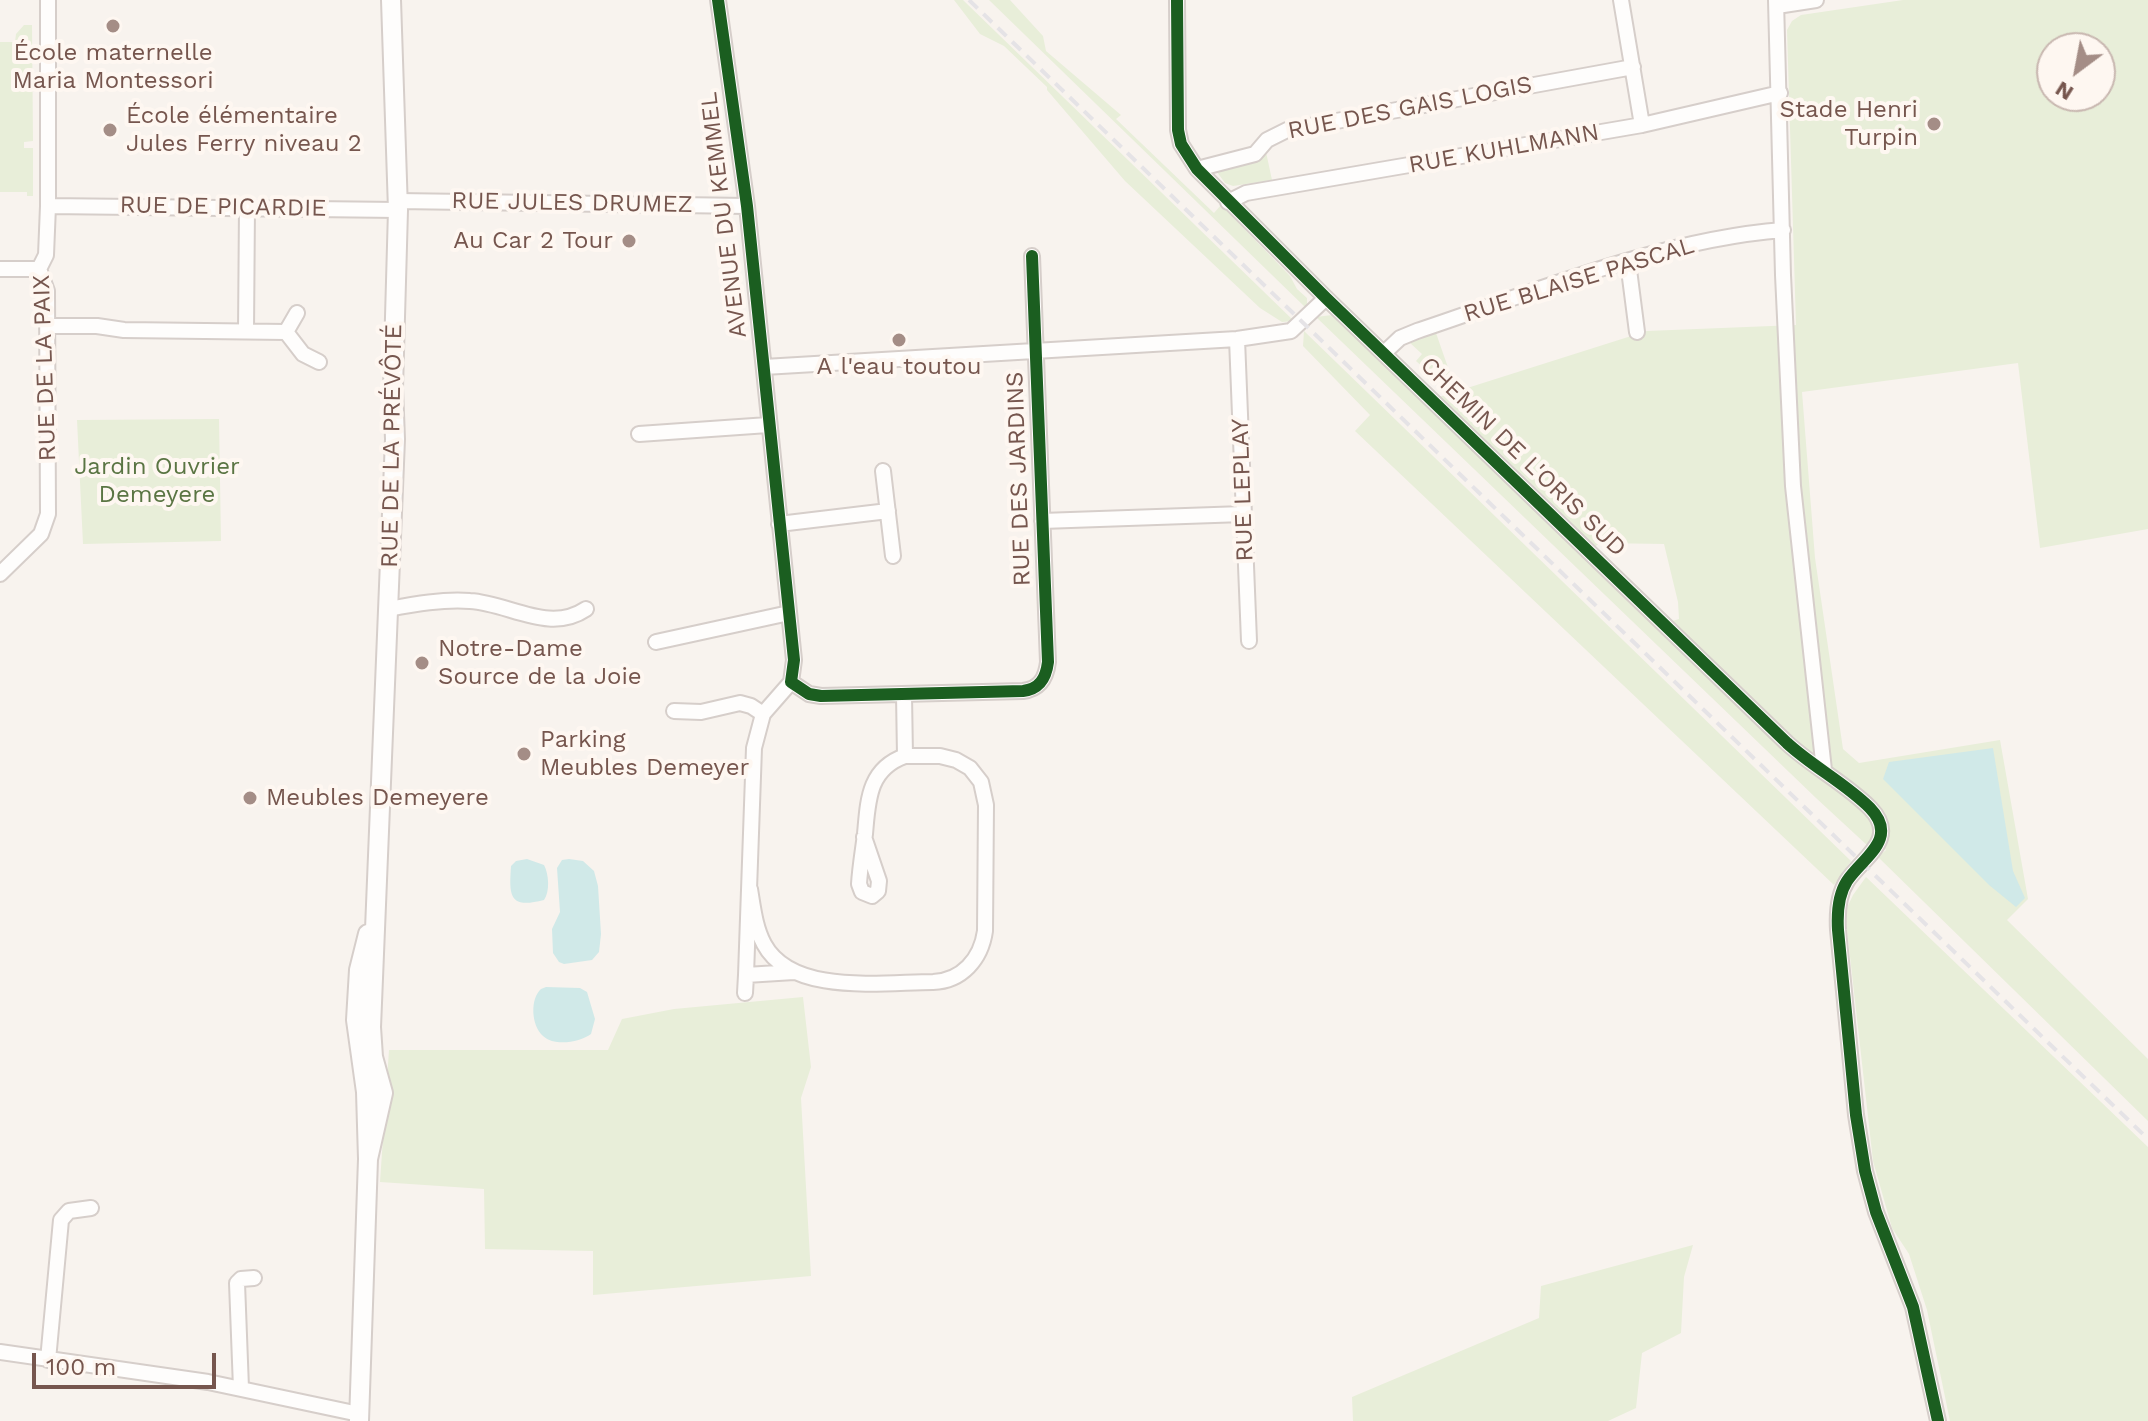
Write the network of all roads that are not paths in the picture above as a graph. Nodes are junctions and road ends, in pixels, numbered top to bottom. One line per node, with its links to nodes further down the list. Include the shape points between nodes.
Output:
1 (48, 0): 13 (street, RUE DE LA PAIX)
2 (391, 0): 14 (street, RUE DE LA PRÉVÔTÉ)
3 (718, 0): 15 (street, AVENUE DU KEMMEL)
4 (1177, 0): 11 (street, CHEMIN DE L'ORIS SUD, via 1178,130)
5 (1621, 0): 8 (street)
6 (1816, 0): 7 (street)
7 (1776, 3): 9 (street)
8 (1633, 67): 10 (street); 11 (street, RUE DES GAIS LOGIS, via 1287,130 1255,154)
9 (1780, 93): 10 (street, RUE KUHLMANN); 17 (street)
10 (1642, 125): 12 (street, RUE KUHLMANN, via 1246,193)
11 (1197, 169): 12 (street, CHEMIN DE L'ORIS SUD)
12 (1228, 202): 22 (street, CHEMIN DE L'ORIS SUD)
13 (48, 206): 16 (street, RUE DE PICARDIE); 21 (street, RUE DE LA PAIX, via 46,255)
14 (398, 206): 15 (street, RUE JULES DRUMEZ); 16 (street, RUE DE PICARDIE); 42 (street, RUE DE LA PRÉVÔTÉ)
15 (747, 206): 32 (street, AVENUE DU KEMMEL)
16 (247, 207): 25 (street)
17 (1783, 230): 19 (street, RUE BLAISE PASCAL, via 1708,241); 52 (street, via 1794,507)
18 (1032, 256): 29 (street, RUE DES JARDINS)
19 (1628, 262): 27 (street); 30 (street, RUE BLAISE PASCAL, via 1407,335)
20 (0, 269): 21 (street)
21 (39, 269): 24 (street, RUE DE LA PAIX, via 47,291)
22 (1326, 298): 28 (street, via 1291,331); 30 (street, CHEMIN DE L'ORIS SUD)
23 (297, 313): 26 (street)
24 (47, 326): 25 (street); 41 (street, RUE DE LA PAIX, via 47,521 41,534)
25 (246, 331): 26 (street)
26 (286, 332): 31 (street, via 303,354)
27 (1637, 332)
28 (1237, 339): 29 (street); 37 (street, RUE LEPLAY)
29 (1037, 350): 32 (street); 38 (street, RUE DES JARDINS)
30 (1384, 353): 52 (street, CHEMIN DE L'ORIS SUD, via 1787,743)
31 (319, 362)
32 (764, 367): 33 (street, AVENUE DU KEMMEL)
33 (768, 425): 34 (street); 39 (street, AVENUE DU KEMMEL)
34 (639, 434)
35 (883, 471): 36 (street)
36 (888, 511): 39 (street); 40 (street)
37 (1243, 514): 38 (street); 45 (street, RUE LEPLAY)
38 (1042, 521): 48 (street, RUE DES JARDINS, via 1048,662 1042,682 1028,690)
39 (779, 524): 44 (street, AVENUE DU KEMMEL)
40 (893, 556)
41 (0, 574)
42 (388, 609): 43 (street, via 467,600 563,620); 63 (street, RUE DE LA PRÉVÔTÉ, via 371,1027 382,1100 368,1159)
43 (586, 609)
44 (789, 613): 46 (street); 47 (street, AVENUE DU KEMMEL)
45 (1249, 641)
46 (656, 642)
47 (791, 682): 48 (street, via 821,696); 50 (street)
48 (904, 695): 51 (street)
49 (674, 711): 50 (street, via 701,712 740,703)
50 (763, 714): 54 (street, via 754,748)
51 (905, 756): 53 (street, via 871,785); 55 (street, via 956,760 970,768 984,790 985,931 979,953 965,971 941,982 833,982)
52 (1824, 770): 64 (street, CHEMIN DE L'ORIS SUD, via 1879,822 1878,846 1842,892 1838,919 1862,1155 1876,1212 1913,1307)
53 (864, 837)
54 (750, 889): 55 (street, via 764,943 779,963); 56 (street)
55 (795, 972): 56 (street)
56 (746, 975): 57 (street)
57 (745, 993)
58 (91, 1208): 61 (street, via 69,1211 61,1220)
59 (254, 1278): 62 (street, via 237,1283)
60 (0, 1352): 61 (street)
61 (48, 1360): 62 (street)
62 (241, 1388): 63 (street)
63 (359, 1418)
64 (1938, 1421)

